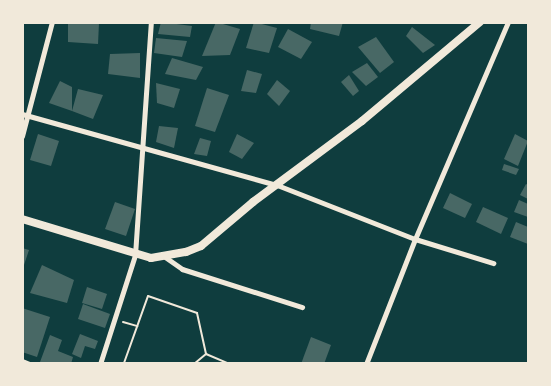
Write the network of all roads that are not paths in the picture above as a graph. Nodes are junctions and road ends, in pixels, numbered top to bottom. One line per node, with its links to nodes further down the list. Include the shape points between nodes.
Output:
1 (52, 22): 5 (street)
2 (150, 22): 7 (street)
3 (508, 22): 10 (street)
4 (478, 23): 8 (street, via 362,121)
5 (25, 114): 6 (street); 7 (street)
6 (22, 136)
7 (142, 147): 8 (street); 11 (street)
8 (277, 185): 10 (street); 12 (street, via 201,246)
9 (22, 219): 11 (street)
10 (415, 239): 13 (street); 18 (street)
11 (136, 255): 12 (street); 17 (street)
12 (165, 257): 14 (street, via 182,268)
13 (493, 263)
14 (302, 307)
15 (22, 361): 16 (street)
16 (29, 364)
17 (100, 364)
18 (366, 364)

